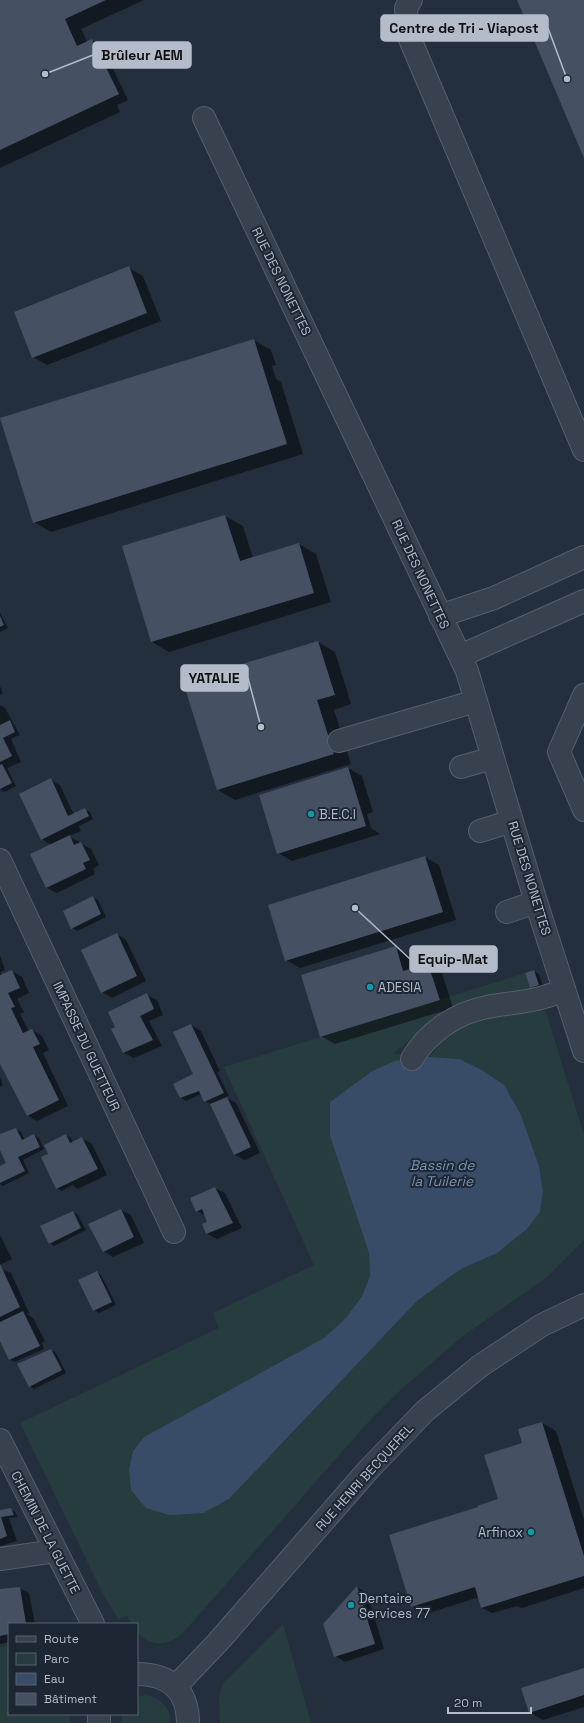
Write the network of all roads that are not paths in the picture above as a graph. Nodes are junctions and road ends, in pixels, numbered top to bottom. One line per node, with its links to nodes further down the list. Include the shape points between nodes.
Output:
1 (411, 0): 3 (street, via 406,8 407,32)
2 (204, 118): 6 (street, RUE DES NONETTES)
3 (584, 450)
4 (584, 557): 6 (street, via 494,598)
5 (584, 601): 7 (street)
6 (440, 616): 7 (street, RUE DES NONETTES)
7 (460, 656): 9 (street, RUE DES NONETTES)
8 (584, 695): 13 (street, via 559,752)
9 (476, 701): 10 (street); 11 (street, RUE DES NONETTES)
10 (340, 741)
11 (493, 758): 12 (street); 14 (street, RUE DES NONETTES)
12 (461, 767)
13 (584, 810)
14 (512, 821): 15 (street); 17 (street, RUE DES NONETTES)
15 (480, 831)
16 (0, 860): 22 (street, IMPASSE DU GUETTEUR)
17 (536, 902): 18 (street); 19 (street, RUE DES NONETTES)
18 (507, 912)
19 (564, 990): 20 (street, RUE DES NONETTES); 21 (street, via 533,1000 465,1013 445,1024 424,1042)
20 (584, 1051)
21 (412, 1059)
22 (174, 1232)
23 (584, 1305): 29 (street, RUE HENRI BECQUEREL, via 542,1325 480,1366 425,1411 369,1470)
24 (0, 1440): 25 (street, CHEMIN DE LA GUETTE)
25 (55, 1551): 26 (street); 27 (street, CHEMIN DE LA GUETTE)
26 (0, 1559)
27 (92, 1623)
28 (138, 1674): 29 (street, via 164,1678)
29 (176, 1687): 30 (street, via 184,1698)
30 (188, 1723)

